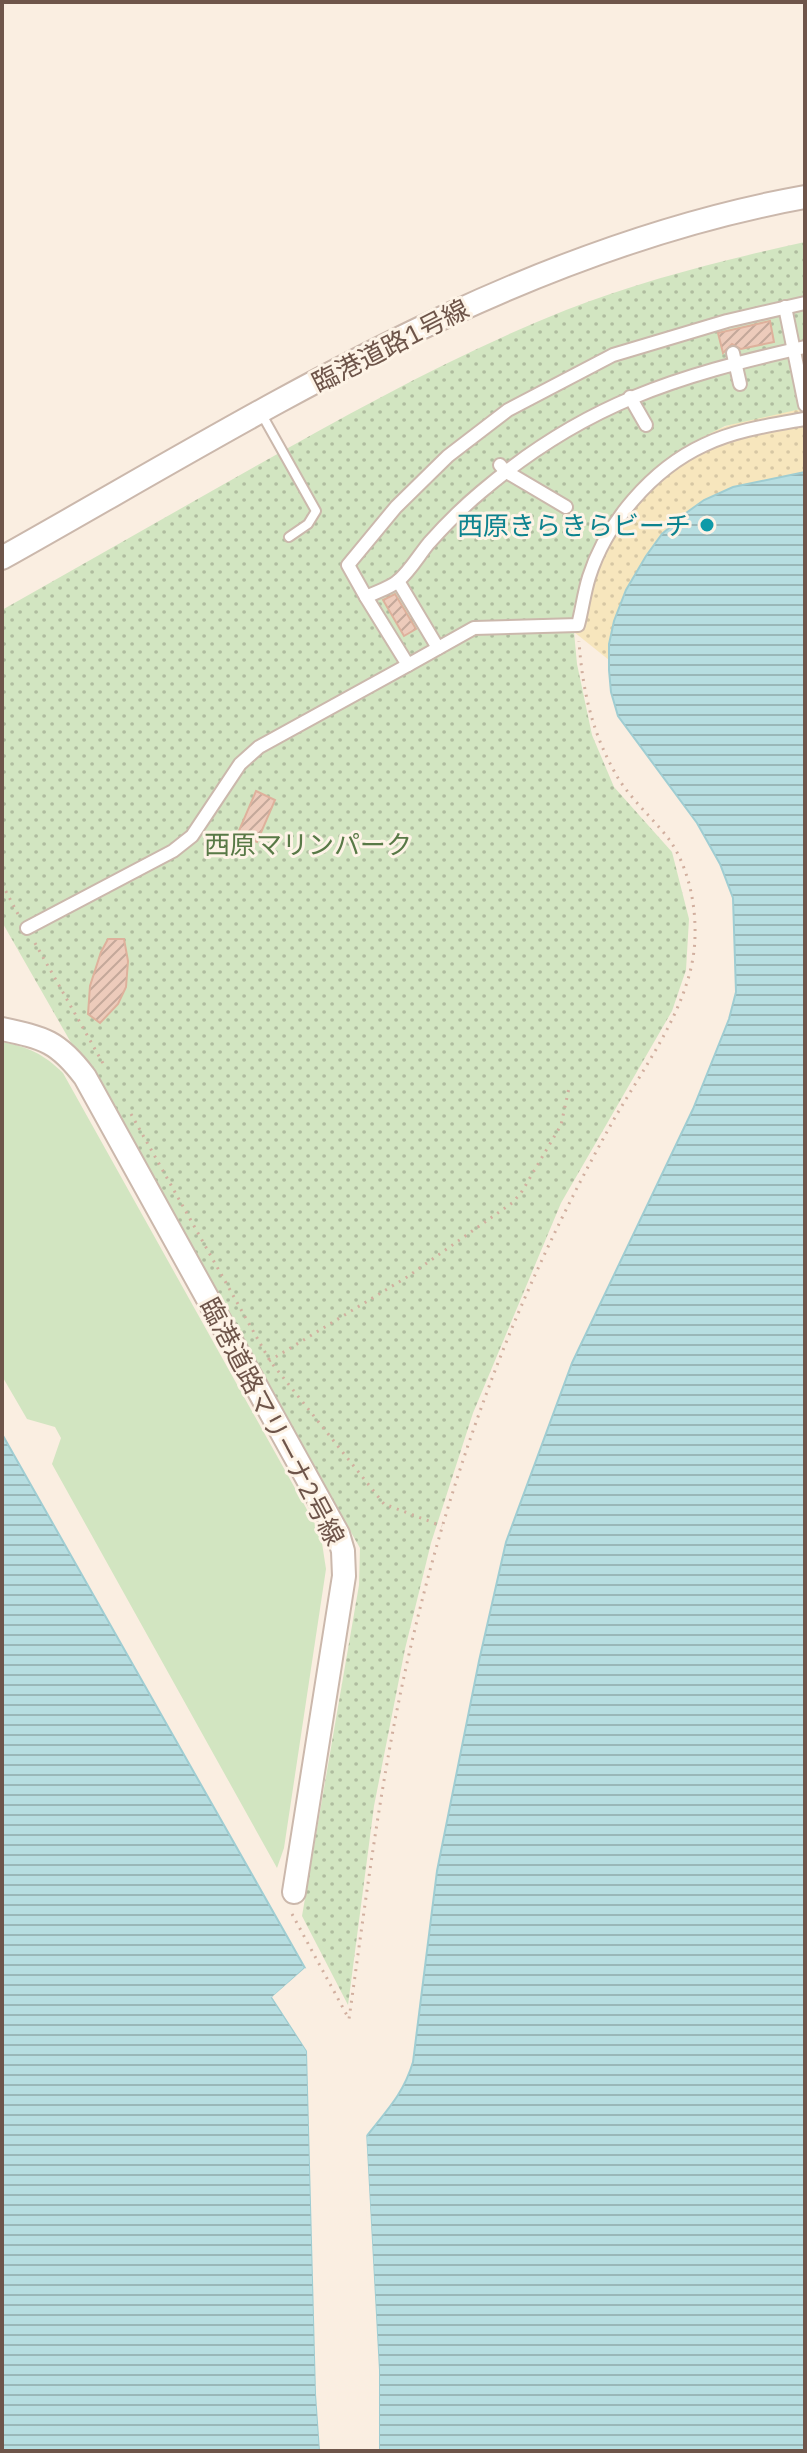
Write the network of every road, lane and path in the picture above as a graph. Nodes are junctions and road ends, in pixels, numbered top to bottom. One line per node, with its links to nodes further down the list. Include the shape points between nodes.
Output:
1 (805, 197): 9 (street, 臨港道路1号線, via 683,226 573,261 381,347)
2 (805, 303): 3 (street)
3 (785, 307): 4 (street); 17 (street, via 613,355 508,410 448,456 348,565)
4 (800, 349): 5 (street); 8 (street)
5 (734, 359): 6 (street); 7 (street)
6 (740, 384)
7 (630, 397): 11 (street); 12 (street, via 585,414)
8 (805, 405)
9 (261, 413): 14 (lane, via 316,511); 15 (street, 臨港道路1号線)
10 (805, 419): 18 (street, via 704,445 647,486 602,547)
11 (646, 425)
12 (502, 468): 13 (street); 16 (street)
13 (566, 507)
14 (289, 537)
15 (2, 558)
16 (398, 581): 17 (street); 19 (street)
17 (366, 597): 20 (street)
18 (578, 625): 19 (street, via 474,628); 29 (path, via 595,731 614,772 670,841 685,872 695,924 692,966 682,998 607,1131 526,1298 487,1391)
19 (438, 648): 20 (street)
20 (408, 665): 22 (street, via 259,747 240,764 192,836 173,851)
21 (2, 884): 22 (path)
22 (27, 928): 24 (path)
23 (2, 1029): 28 (street, 臨港道路マリーナ2号線, via 55,1044 85,1077)
24 (108, 1073)
25 (569, 1088): 27 (path, via 561,1125 512,1203 407,1277)
26 (131, 1113): 27 (path)
27 (270, 1361): 28 (path); 29 (path, via 384,1504)
28 (249, 1374): 30 (street, 臨港道路マリーナ2号線, via 343,1551 344,1576)
29 (442, 1526): 30 (path, via 391,1741 349,2019)
30 (290, 1897)

